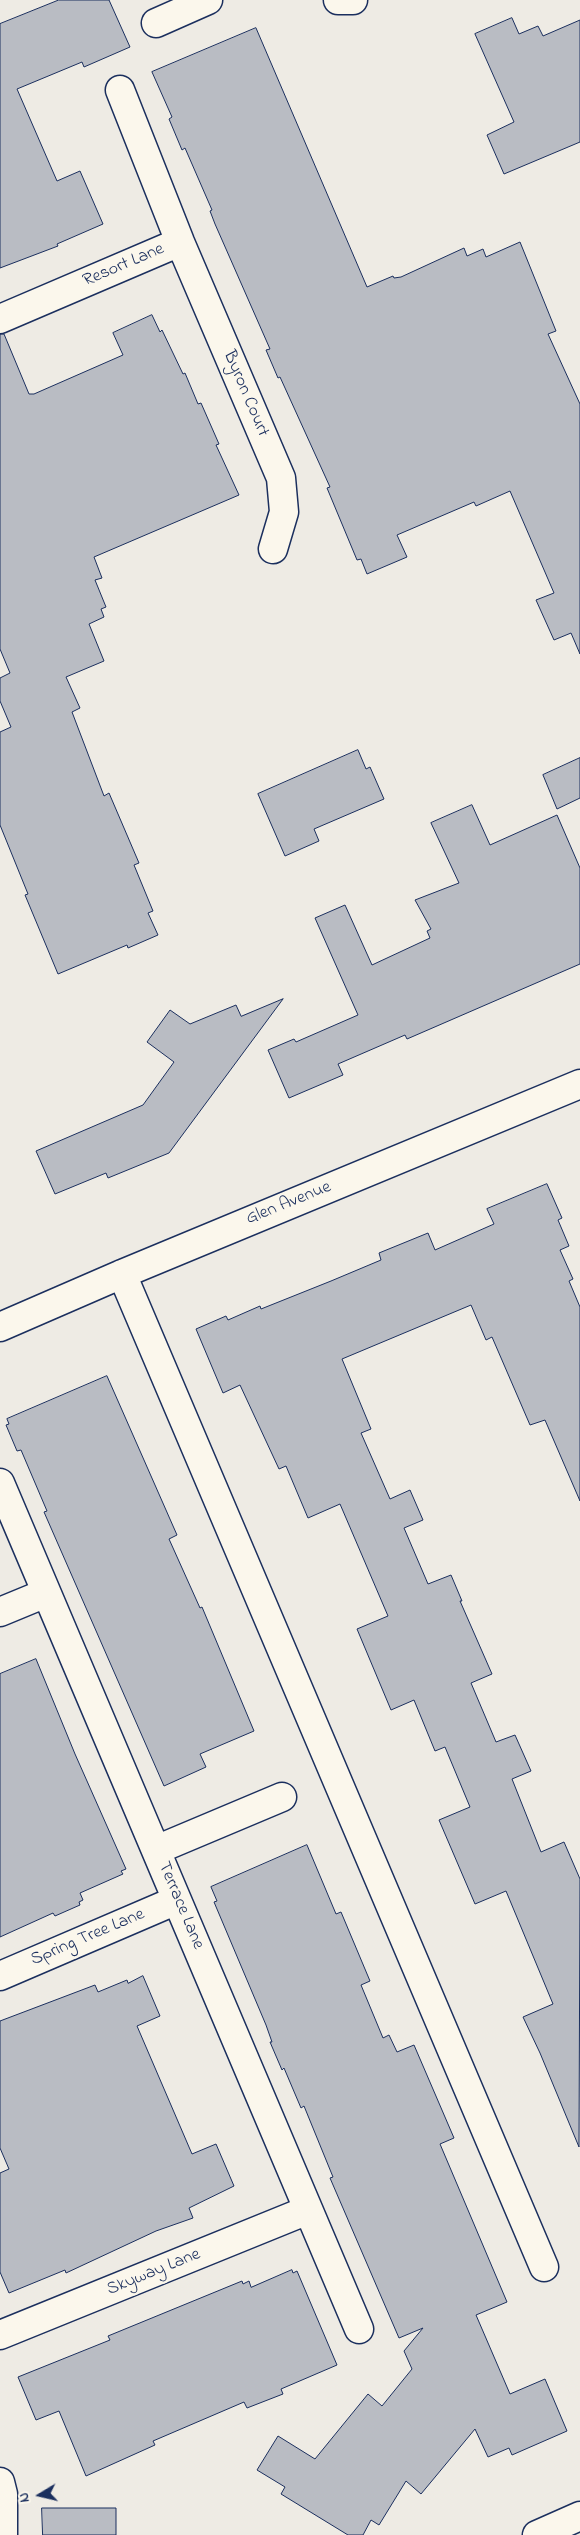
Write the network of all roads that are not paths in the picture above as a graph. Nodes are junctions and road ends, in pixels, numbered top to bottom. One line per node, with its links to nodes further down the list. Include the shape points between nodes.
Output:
1 (208, 0): 4 (street)
2 (338, 0): 3 (street)
3 (352, 0)
4 (156, 23)
5 (120, 90): 6 (street, Resort Lane)
6 (180, 242): 7 (street, Resort Lane); 8 (street, Byron Court, via 280,478 284,512)
7 (0, 319)
8 (273, 549)
9 (580, 1084): 10 (street, Glen Avenue)
10 (122, 1274): 11 (street, Glen Avenue); 20 (street)
11 (0, 1327)
12 (0, 1483): 13 (street, Terrace Lane)
13 (46, 1593): 14 (street); 16 (street, Terrace Lane)
14 (0, 1612)
15 (282, 1798): 16 (street)
16 (156, 1850): 17 (street, Terrace Lane)
17 (177, 1900): 18 (street, Spring Tree Lane); 19 (street, Terrace Lane)
18 (0, 1976)
19 (308, 2210): 21 (street, Terrace Lane); 22 (street, Skyway Lane)
20 (544, 2267)
21 (359, 2329)
22 (0, 2335)
23 (1, 2490): 25 (street)
24 (580, 2516): 26 (street)
25 (3, 2535)
26 (537, 2535)

